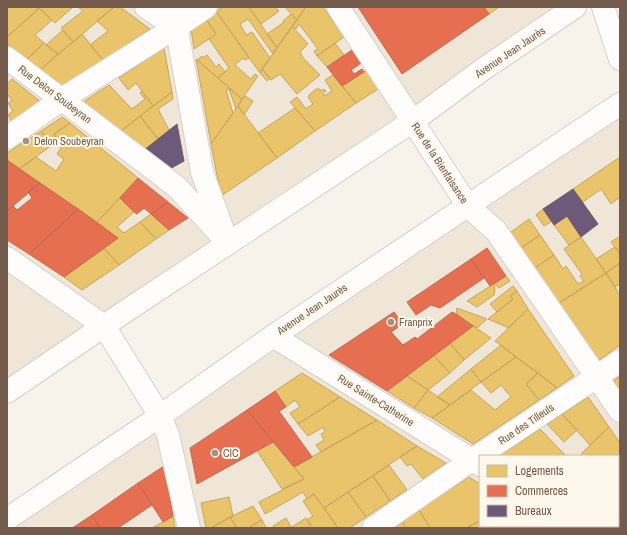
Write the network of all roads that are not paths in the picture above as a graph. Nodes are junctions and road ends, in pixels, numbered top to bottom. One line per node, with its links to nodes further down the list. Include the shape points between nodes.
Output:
1 (146, 7): 6 (street)
2 (206, 7): 6 (street)
3 (338, 7): 11 (street, Rue de la Bienfaisance)
4 (575, 7): 11 (street, Avenue Jean Jaurès)
5 (603, 7): 8 (street)
6 (174, 17): 9 (street); 13 (street)
7 (7, 58): 9 (street, Rue Delon Soubeyran)
8 (620, 59)
9 (62, 99): 12 (street); 14 (street, Rue Delon Soubeyran)
10 (620, 104): 15 (street, Avenue Jean Jaurès)
11 (412, 121): 15 (street, Rue de la Bienfaisance); 16 (street, Avenue Jean Jaurès)
12 (7, 138)
13 (202, 172): 14 (street); 16 (street)
14 (177, 187): 16 (street, Rue Delon Soubeyran)
15 (468, 206): 19 (street, Avenue Jean Jaurès); 21 (street, Rue de la Bienfaisance, via 496,231)
16 (228, 243): 18 (street, Avenue Jean Jaurès)
17 (7, 258): 18 (street)
18 (104, 326): 22 (street, Avenue Jean Jaurès); 24 (street)
19 (273, 336): 24 (street, Avenue Jean Jaurès); 26 (street, Rue Sainte-Catherine)
20 (620, 361): 21 (street, Rue des Tilleuls)
21 (596, 377): 23 (street, Rue de la Bienfaisance); 25 (street, Rue des Tilleuls)
22 (7, 392)
23 (620, 411)
24 (160, 416): 27 (street, Avenue Jean Jaurès); 28 (street, via 168,435)
25 (486, 455)
26 (476, 462): 29 (street, Rue des Tilleuls)
27 (7, 519)
28 (189, 528)
29 (373, 528)

